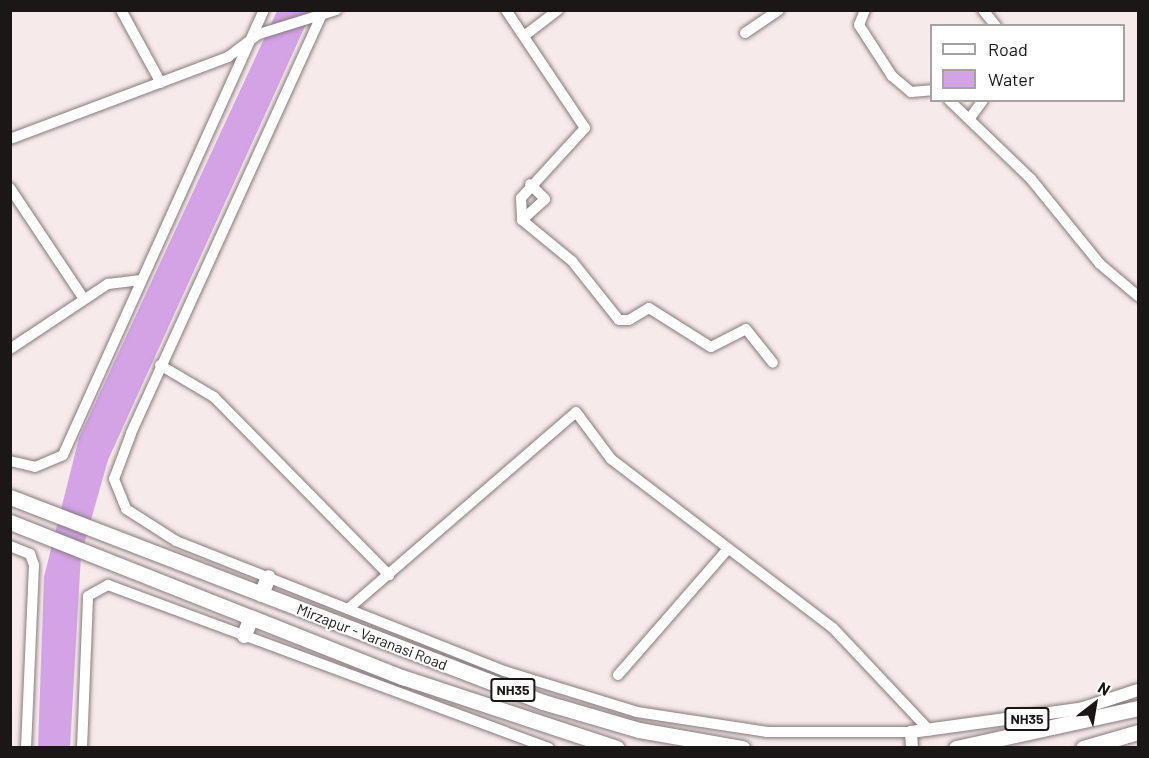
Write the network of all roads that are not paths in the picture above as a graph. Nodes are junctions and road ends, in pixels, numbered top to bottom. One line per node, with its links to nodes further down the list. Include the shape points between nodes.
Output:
1 (121, 10): 14 (street)
2 (264, 10): 12 (street)
3 (336, 10): 9 (street)
4 (506, 10): 13 (street)
5 (558, 10): 13 (street)
6 (779, 10): 11 (street)
7 (865, 10): 15 (street, via 859,25 892,76 911,92)
8 (983, 10): 10 (street)
9 (319, 15): 12 (street); 28 (street)
10 (994, 24)
11 (745, 33)
12 (255, 36): 14 (street, via 228,57); 23 (street)
13 (524, 36): 20 (street, via 585,128)
14 (161, 83): 19 (street)
15 (930, 90)
16 (951, 102): 18 (street)
17 (981, 102): 18 (street)
18 (969, 118): 24 (street, via 1031,179 1100,264)
19 (10, 140)
20 (530, 184): 22 (street, via 518,207); 22 (street, via 545,199)
21 (10, 188): 25 (street)
22 (522, 220): 27 (street, via 572,261 619,320 629,320 649,308 711,347 746,329)
23 (139, 280): 25 (street, via 108,284); 29 (street, via 63,455 35,467)
24 (1138, 296)
25 (84, 298): 26 (street)
26 (10, 349)
27 (773, 363)
28 (160, 366): 34 (street, via 214,397); 35 (street, via 114,479 116,492 136,518)
29 (10, 462)
30 (10, 497): 36 (highway, Mirzapur - Varanasi Road / NH35)
31 (10, 522): 38 (highway, Mirzapur - Varanasi Road / NH35)
32 (10, 546): 46 (street, via 30,554 34,570)
33 (728, 549): 34 (street, via 611,459 580,414 572,411 514,470); 40 (street); 43 (street, via 856,648)
34 (389, 575): 37 (street)
35 (267, 577): 36 (highway); 37 (street)
36 (261, 594): 50 (highway, Mirzapur - Varanasi Road / NH35, via 543,702 639,730)
37 (348, 609): 44 (street, via 504,671 637,712 767,732)
38 (251, 617): 39 (highway); 49 (highway, Mirzapur - Varanasi Road / NH35, via 402,677)
39 (243, 635): 47 (street, via 108,585 90,592); 48 (street)
40 (618, 675)
41 (1138, 690): 43 (main road, NH35, via 1080,709)
42 (1138, 708): 52 (highway, NH35)
43 (930, 731): 44 (main road, NH35)
44 (911, 732): 51 (main road)
45 (1138, 732): 53 (highway)
46 (26, 747)
47 (82, 747)
48 (549, 747)
49 (617, 747)
50 (742, 747)
51 (912, 747)
52 (956, 747)
53 (1083, 747)

